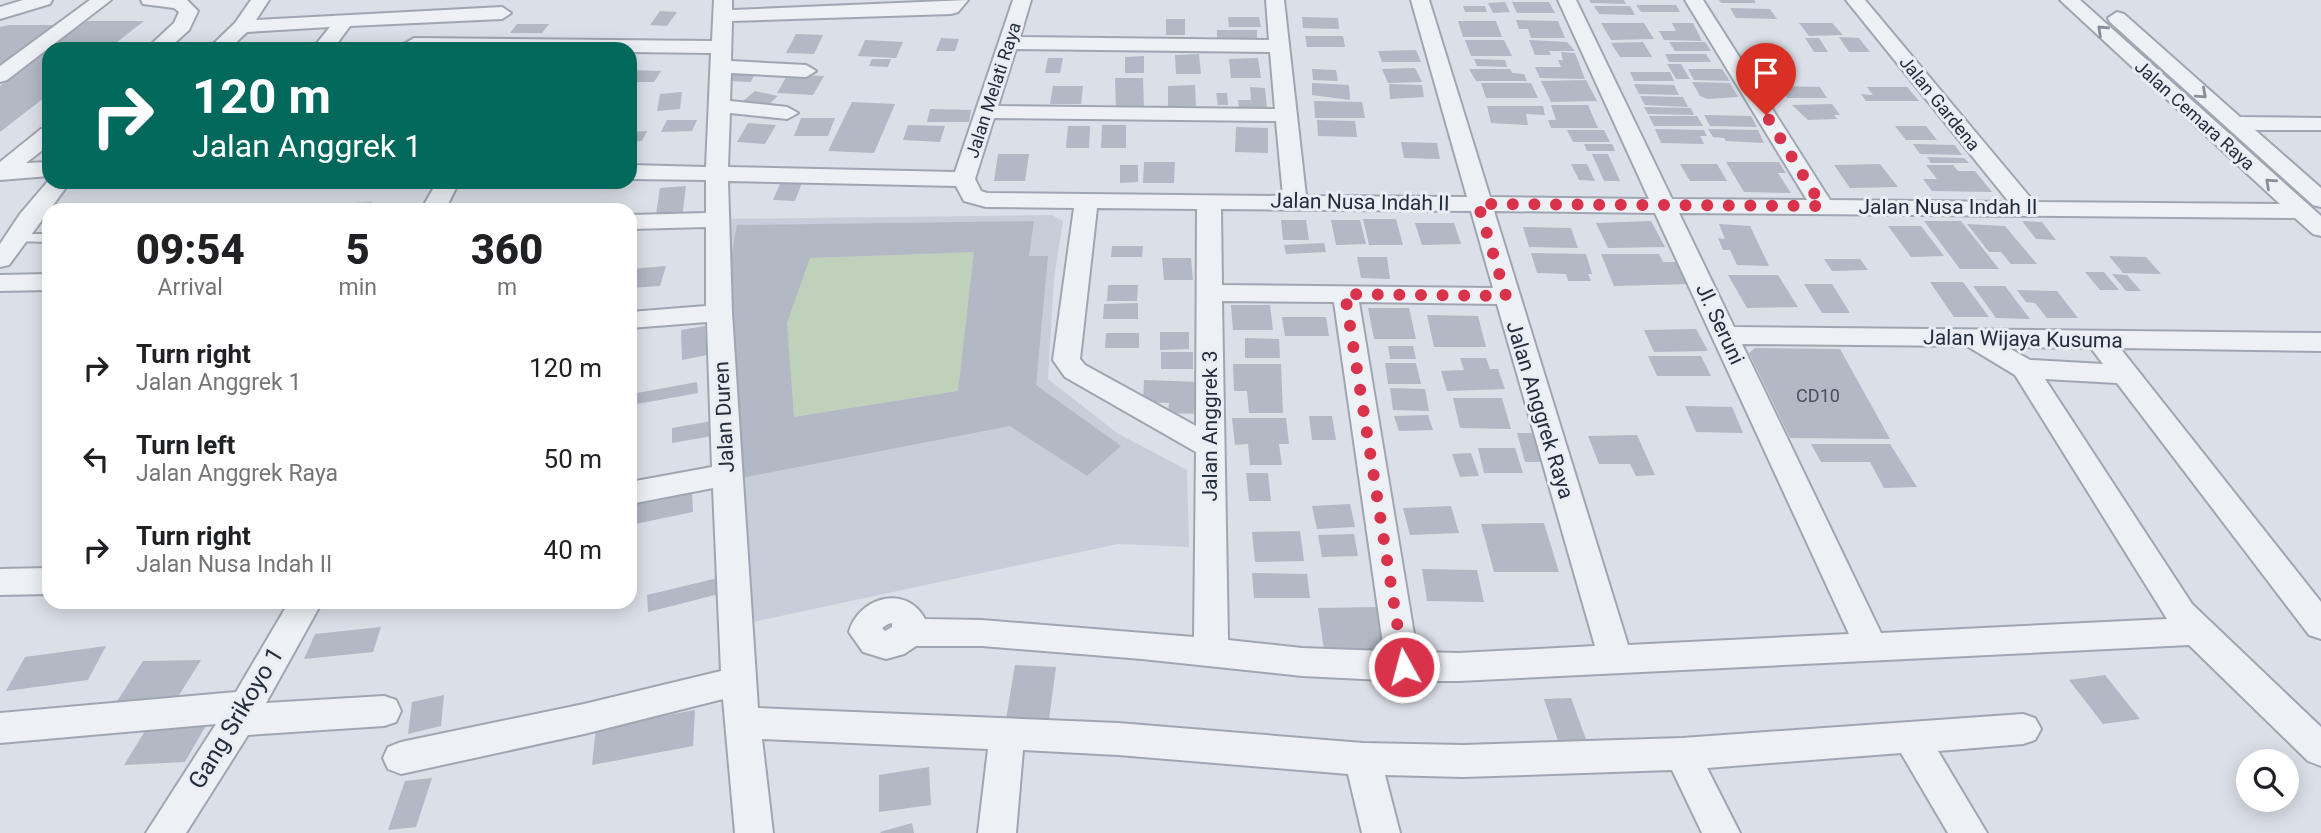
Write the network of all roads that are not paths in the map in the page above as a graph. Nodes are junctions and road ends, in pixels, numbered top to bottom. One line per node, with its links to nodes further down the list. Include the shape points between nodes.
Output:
1 (43, 0): 16 (street)
2 (102, 0): 19 (street)
3 (150, 0): 20 (street, via 179,3 189,11 182,26)
4 (260, 0): 18 (street)
5 (959, 0): 15 (street, via 951,8)
6 (1022, 0): 24 (street, Jalan Melati Raya)
7 (1275, 0): 26 (street)
8 (1420, 0): 49 (street, Jalan Anggrek Raya)
9 (1567, 0): 50 (street, Jl. Seruni)
10 (1694, 0): 52 (street)
11 (1855, 0): 53 (street, Jalan Gardena)
12 (2069, 0): 30 (street, Jalan Cemara Raya, one-way to 12)
13 (2096, 0): 31 (street, Jalan Cemara Raya)
14 (507, 6): 17 (street); 23 (street)
15 (724, 8): 28 (street, Jalan Duren)
16 (0, 13)
17 (342, 21): 18 (street); 22 (street)
18 (248, 27): 21 (street)
19 (46, 42)
20 (164, 42)
21 (228, 42)
22 (329, 42)
23 (483, 42)
24 (1009, 43): 26 (street); 34 (street, Jalan Melati Raya)
25 (42, 45): 32 (street)
26 (1279, 46): 36 (street)
27 (637, 50): 28 (street)
28 (719, 56): 29 (street); 33 (street, Jalan Duren)
29 (806, 71)
30 (2146, 71): 31 (street); 51 (street, Jalan Cemara Raya, one-way to 30)
31 (2176, 71): 37 (street, Jalan Cemara Raya, one-way to 37)
32 (0, 76)
33 (718, 106): 35 (street); 43 (street, Jalan Duren)
34 (985, 112): 36 (street); 44 (street, Jalan Melati Raya)
35 (787, 113)
36 (1287, 115): 48 (street)
37 (2235, 123): 38 (street); 51 (street, Jalan Cemara Raya)
38 (2321, 124)
39 (42, 140): 41 (street)
40 (42, 169): 41 (street)
41 (1, 172)
42 (637, 172): 43 (street)
43 (717, 173): 44 (street); 54 (street, Jalan Duren)
44 (964, 179): 46 (street, Jalan Nusa Indah II, via 975,198)
45 (53, 189): 58 (street)
46 (1087, 199): 47 (street, Jalan Nusa Indah II); 73 (street, via 1066,360 1075,371)
47 (1209, 200): 48 (street, Jalan Nusa Indah II); 62 (street, Jalan Anggrek 3)
48 (1295, 201): 49 (street, Jalan Nusa Indah II)
49 (1478, 204): 50 (street, Jalan Nusa Indah II); 64 (street, Jalan Anggrek Raya)
50 (1664, 205): 52 (street, Jalan Nusa Indah II); 67 (street, Jl. Seruni)
51 (2311, 205): 53 (street, Jalan Nusa Indah II); 56 (street, Jalan Cemara Raya)
52 (1822, 206): 53 (street, Jalan Nusa Indah II)
53 (2025, 206)
54 (718, 220): 55 (street); 65 (street, Jalan Duren)
55 (637, 222)
56 (2321, 229)
57 (42, 238): 58 (lane)
58 (18, 239): 59 (street)
59 (0, 260)
60 (42, 282): 61 (street)
61 (0, 283)
62 (1209, 293): 63 (street); 73 (street, Jalan Anggrek 3)
63 (1345, 294): 64 (street); 85 (street)
64 (1506, 296): 84 (street, Jalan Anggrek Raya)
65 (719, 313): 66 (street); 74 (street, Jalan Duren)
66 (637, 319)
67 (1725, 335): 68 (street, Jalan Wijaya Kusuma); 82 (street, Jl. Seruni)
68 (1971, 338): 69 (street, Jalan Wijaya Kusuma); 71 (street)
69 (2099, 340): 70 (street, Jalan Wijaya Kusuma); 72 (street)
70 (2321, 342)
71 (2025, 369): 72 (street); 80 (street, via 2180,613)
72 (2126, 374): 79 (street)
73 (1210, 447): 83 (street, Jalan Anggrek 3)
74 (727, 475): 75 (street); 86 (street, Jalan Duren)
75 (637, 492)
76 (42, 581): 77 (street)
77 (0, 582)
78 (302, 609): 88 (street, Gang Srikoyo 1)
79 (2321, 626)
80 (2196, 631): 82 (street); 94 (street)
81 (908, 632): 83 (street, via 982,633)
82 (1872, 648): 84 (street)
83 (1211, 651): 85 (street)
84 (1615, 658): 85 (street)
85 (1404, 667)
86 (738, 681): 89 (street, Jalan Duren); 96 (street)
87 (384, 711): 88 (street)
88 (242, 713): 90 (street); 98 (street, Gang Srikoyo 1)
89 (745, 723): 92 (street); 99 (street, Jalan Duren)
90 (0, 728)
91 (2023, 729): 93 (street)
92 (1007, 736): 97 (street, via 1118,739); 100 (street)
93 (1911, 738): 95 (street); 103 (street)
94 (2321, 750)
95 (1682, 754): 97 (street, via 1463,761); 102 (street)
96 (401, 758)
97 (1363, 759): 101 (street)
98 (165, 833)
99 (754, 833)
100 (997, 833)
101 (1381, 833)
102 (1721, 833)
103 (1968, 833)

